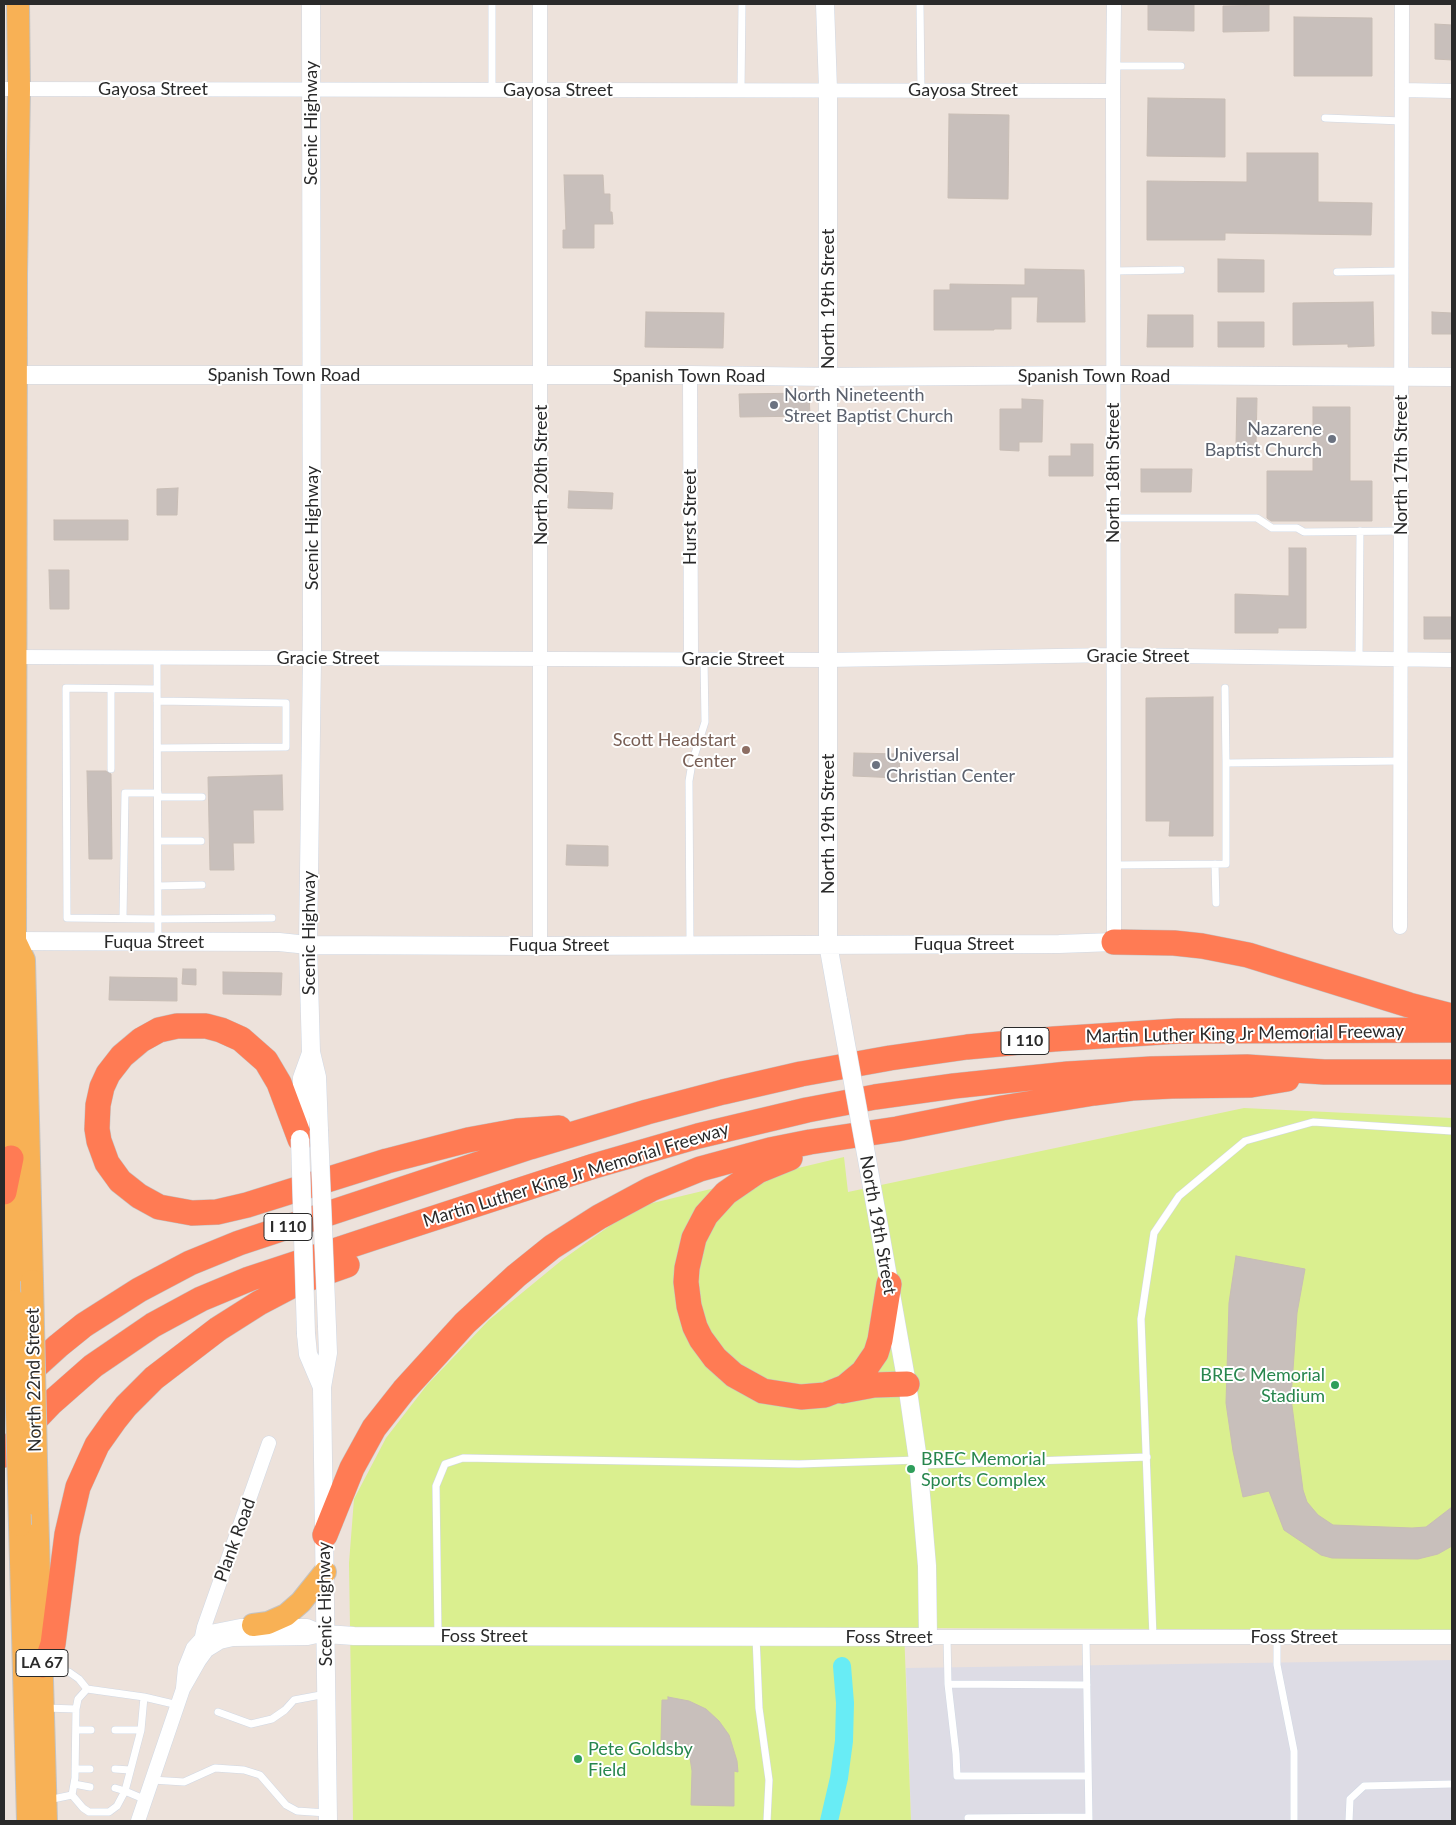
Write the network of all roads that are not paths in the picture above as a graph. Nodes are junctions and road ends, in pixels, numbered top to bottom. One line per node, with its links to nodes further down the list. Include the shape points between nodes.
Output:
1 (18, 4): 12 (main road, North 22nd Street / LA 67)
2 (311, 4): 14 (street, Scenic Highway)
3 (492, 4): 15 (lane)
4 (540, 4): 16 (street, North 20th Street)
5 (742, 4): 17 (lane)
6 (825, 4): 13 (street, North 19th Street)
7 (920, 4): 18 (lane)
8 (1114, 4): 10 (street, North 18th Street)
9 (1402, 4): 19 (street, North 17th Street)
10 (1113, 66): 11 (lane); 20 (street, North 18th Street)
11 (1180, 66)
12 (11, 89): 14 (street, Gayosa Street); 28 (main road, North 22nd Street / LA 67)
13 (828, 89): 17 (street, Gayosa Street); 18 (street, Gayosa Street); 34 (street, North 19th Street)
14 (311, 90): 15 (street, Gayosa Street); 30 (street, Scenic Highway)
15 (492, 90): 16 (street, Gayosa Street)
16 (540, 90): 17 (street, Gayosa Street); 32 (street, North 20th Street)
17 (741, 90)
18 (920, 90): 20 (street, Gayosa Street)
19 (1402, 90): 21 (street); 23 (street, North 17th Street)
20 (1113, 91): 26 (street, North 18th Street)
21 (1452, 91)
22 (1325, 118): 23 (lane)
23 (1402, 121): 25 (street, North 17th Street)
24 (1181, 270): 26 (lane)
25 (1401, 271): 27 (lane); 35 (street, North 17th Street)
26 (1113, 272): 31 (street, North 18th Street)
27 (1336, 272)
28 (10, 274): 29 (main road, North 22nd Street / LA 67)
29 (16, 375): 30 (street, Spanish Town Road); 41 (main road, North 22nd Street / LA 67)
30 (312, 375): 32 (street, Spanish Town Road); 43 (street, Scenic Highway)
31 (1113, 375): 34 (street, Spanish Town Road); 35 (street, Spanish Town Road); 37 (street, North 18th Street)
32 (541, 376): 33 (street, Spanish Town Road); 44 (street, North 20th Street)
33 (690, 376): 34 (street, Spanish Town Road); 45 (street, Hurst Street)
34 (828, 377): 47 (street, North 19th Street)
35 (1402, 377): 36 (street, Spanish Town Road); 39 (street, North 17th Street)
36 (1452, 377)
37 (1114, 518): 38 (lane, via 1257,518 1272,528 1297,528 1304,532); 40 (street, North 18th Street)
38 (1360, 531): 39 (lane); 46 (lane)
39 (1401, 531): 48 (street, North 17th Street)
40 (1114, 655): 46 (street, Gracie Street); 47 (street, Gracie Street); 63 (street, North 18th Street)
41 (14, 657): 42 (street, Gracie Street); 71 (main road, North 22nd Street / LA 67)
42 (157, 657): 43 (street, Gracie Street); 52 (lane)
43 (312, 658): 44 (street, Gracie Street); 75 (street, Scenic Highway)
44 (540, 658): 45 (street, Gracie Street); 77 (street, North 20th Street)
45 (698, 659): 47 (street, Gracie Street); 76 (lane, via 704,722 689,781)
46 (1359, 659): 48 (street, Gracie Street)
47 (828, 660): 74 (street, North 19th Street)
48 (1400, 660): 49 (street, Gracie Street); 55 (street, North 17th Street)
49 (1452, 660)
50 (1225, 688): 56 (lane)
51 (111, 689): 52 (lane); 57 (lane); 67 (lane, via 66,688 67,918)
52 (157, 689): 53 (lane)
53 (157, 702): 54 (lane); 54 (lane, via 286,703 286,747)
54 (158, 748): 58 (lane)
55 (1400, 761): 56 (lane); 70 (street, North 17th Street)
56 (1226, 763): 62 (lane, via 1226,864)
57 (111, 769)
58 (158, 795): 59 (lane); 60 (lane); 67 (lane, via 125,793)
59 (202, 797)
60 (158, 841): 61 (lane); 65 (lane)
61 (201, 841)
62 (1215, 864): 63 (lane); 66 (lane)
63 (1114, 865): 73 (street, North 18th Street)
64 (202, 885): 65 (lane)
65 (158, 886): 69 (lane)
66 (1216, 903)
67 (123, 918): 69 (lane)
68 (272, 918): 69 (lane)
69 (158, 919): 72 (lane)
70 (1400, 926)
71 (9, 940): 72 (street, Fuqua Street); 79 (main road, North 22nd Street / LA 67); 112 (main road, North 22nd Street / LA 67, bridge, via 24,960 25,967)
72 (158, 942): 75 (street, Fuqua Street)
73 (1114, 942): 74 (street, Fuqua Street); 78 (highway, via 1174,943 1248,955)
74 (828, 944): 76 (street, Fuqua Street); 90 (street, North 19th Street, bridge)
75 (308, 945): 77 (street, Fuqua Street); 86 (street, Scenic Highway, via 311,1052 302,1078)
76 (690, 945): 77 (street, Fuqua Street)
77 (540, 946)
78 (1452, 1016)
79 (6, 1025): 87 (main road, North 22nd Street / LA 67)
80 (1452, 1030): 83 (highway, Martin Luther King Jr Memorial Freeway / I 110, via 1169,1032 968,1047 778,1079)
81 (1324, 1072): 82 (highway, Martin Luther King Jr Memorial Freeway / I 110); 84 (highway, via 1251,1085 1172,1086 1094,1093); 88 (highway, Martin Luther King Jr Memorial Freeway / I 110, via 1247,1067 1151,1069 935,1088 838,1104 698,1136)
82 (1452, 1072)
83 (606, 1124): 86 (highway, via 494,1135 387,1161 247,1205 217,1212 192,1213 169,1210 148,1202 116,1177 99,1141 99,1098 108,1074 141,1040 159,1030 197,1025 241,1039 266,1061); 93 (highway, Martin Luther King Jr Memorial Freeway / I 110, via 274,1231 190,1263 84,1325)
84 (897, 1128): 94 (highway, via 812,1151 758,1171 726,1193 710,1209 691,1248 686,1282 689,1306 701,1339 715,1358 734,1376 763,1391 801,1397); 99 (highway, via 770,1150 700,1169 625,1202 552,1247 465,1323 387,1410 352,1468)
85 (1452, 1130): 97 (lane, via 1313,1122 1245,1141 1179,1196 1154,1233 1142,1318)
86 (309, 1135): 92 (street, Scenic Highway, bridge, via 327,1327 328,1353); 92 (street, Scenic Highway, bridge, via 306,1334 308,1354)
87 (11, 1158): 89 (highway); 145 (main road, North 22nd Street / LA 67, bridge)
88 (519, 1191): 96 (highway, Martin Luther King Jr Memorial Freeway / I 110, via 249,1279 193,1303 131,1339 93,1366 51,1403); 112 (highway, via 384,1252 299,1282 271,1296 211,1334 154,1378 126,1406 97,1445 78,1487 67,1534 53,1644)
89 (4, 1192)
90 (889, 1284): 91 (street, North 19th Street); 94 (highway, via 880,1340 870,1364 845,1387)
91 (907, 1384): 94 (highway, via 874,1385); 98 (street, North 19th Street)
92 (322, 1387): 99 (street, Scenic Highway)
93 (4, 1395)
94 (825, 1395)
95 (269, 1443): 105 (street, Plank Road, via 204,1626)
96 (4, 1455)
97 (1147, 1457): 98 (lane); 109 (lane)
98 (919, 1463): 103 (lane, via 463,1458 445,1464 436,1486); 106 (street, North 19th Street, via 927,1566)
99 (325, 1535): 100 (street, Scenic Highway)
100 (325, 1572): 101 (main road, via 286,1615); 102 (street, Scenic Highway)
101 (253, 1625): 102 (street, via 307,1626); 105 (street, via 231,1626)
102 (326, 1634): 103 (street, Foss Street); 113 (street, Plank Road, via 308,1638 226,1640 207,1650); 118 (street, Scenic Highway)
103 (438, 1636): 104 (street, Foss Street)
104 (756, 1636): 106 (street, Foss Street); 147 (lane, via 759,1708 769,1780)
105 (203, 1637): 113 (street, Plank Road); 117 (street, Plank Road, via 193,1648 185,1668)
106 (928, 1637): 107 (street, Foss Street)
107 (947, 1637): 108 (street, Foss Street); 114 (lane)
108 (1086, 1637): 109 (street, Foss Street); 115 (lane)
109 (1153, 1637): 110 (street, Foss Street)
110 (1277, 1637): 111 (street, Foss Street); 148 (lane, via 1277,1665 1294,1751)
111 (1452, 1637)
112 (42, 1668): 116 (lane, via 69,1672); 121 (main road, North 22nd Street / LA 67)
113 (195, 1671): 117 (street, Plank Road)
114 (948, 1684): 115 (lane); 132 (lane, via 957,1776)
115 (1088, 1684): 132 (lane)
116 (88, 1689): 119 (lane); 122 (lane, via 78,1699)
117 (183, 1689): 120 (street, Plank Road)
118 (326, 1694): 123 (lane, via 294,1700 272,1719 251,1724); 142 (street, Scenic Highway)
119 (144, 1697): 120 (lane); 127 (lane)
120 (178, 1705): 133 (street, Plank Road)
121 (43, 1708): 122 (lane); 141 (main road, North 22nd Street / LA 67)
122 (76, 1709): 124 (lane)
123 (218, 1712)
124 (76, 1730): 125 (lane); 128 (lane)
125 (91, 1730)
126 (115, 1730): 127 (lane)
127 (141, 1730): 131 (lane)
128 (75, 1768): 129 (lane); 134 (lane)
129 (90, 1769)
130 (115, 1769): 131 (lane)
131 (130, 1770): 138 (lane)
132 (1088, 1776): 144 (lane)
133 (152, 1780): 140 (street, Plank Road); 142 (lane, via 184,1782 215,1768 244,1770 260,1775 286,1806 297,1812)
134 (74, 1784): 136 (lane); 139 (lane)
135 (1452, 1784): 149 (lane, via 1364,1786 1350,1799)
136 (90, 1787)
137 (115, 1788): 138 (lane)
138 (125, 1791): 139 (lane, via 117,1806 109,1812 90,1812); 140 (lane)
139 (72, 1795): 141 (lane)
140 (146, 1800): 146 (street, Plank Road)
141 (45, 1811)
142 (327, 1817)
143 (968, 1818): 144 (lane)
144 (1089, 1819)
145 (28, 1821)
146 (138, 1821)
147 (767, 1821)
148 (1294, 1821)
149 (1349, 1821)

